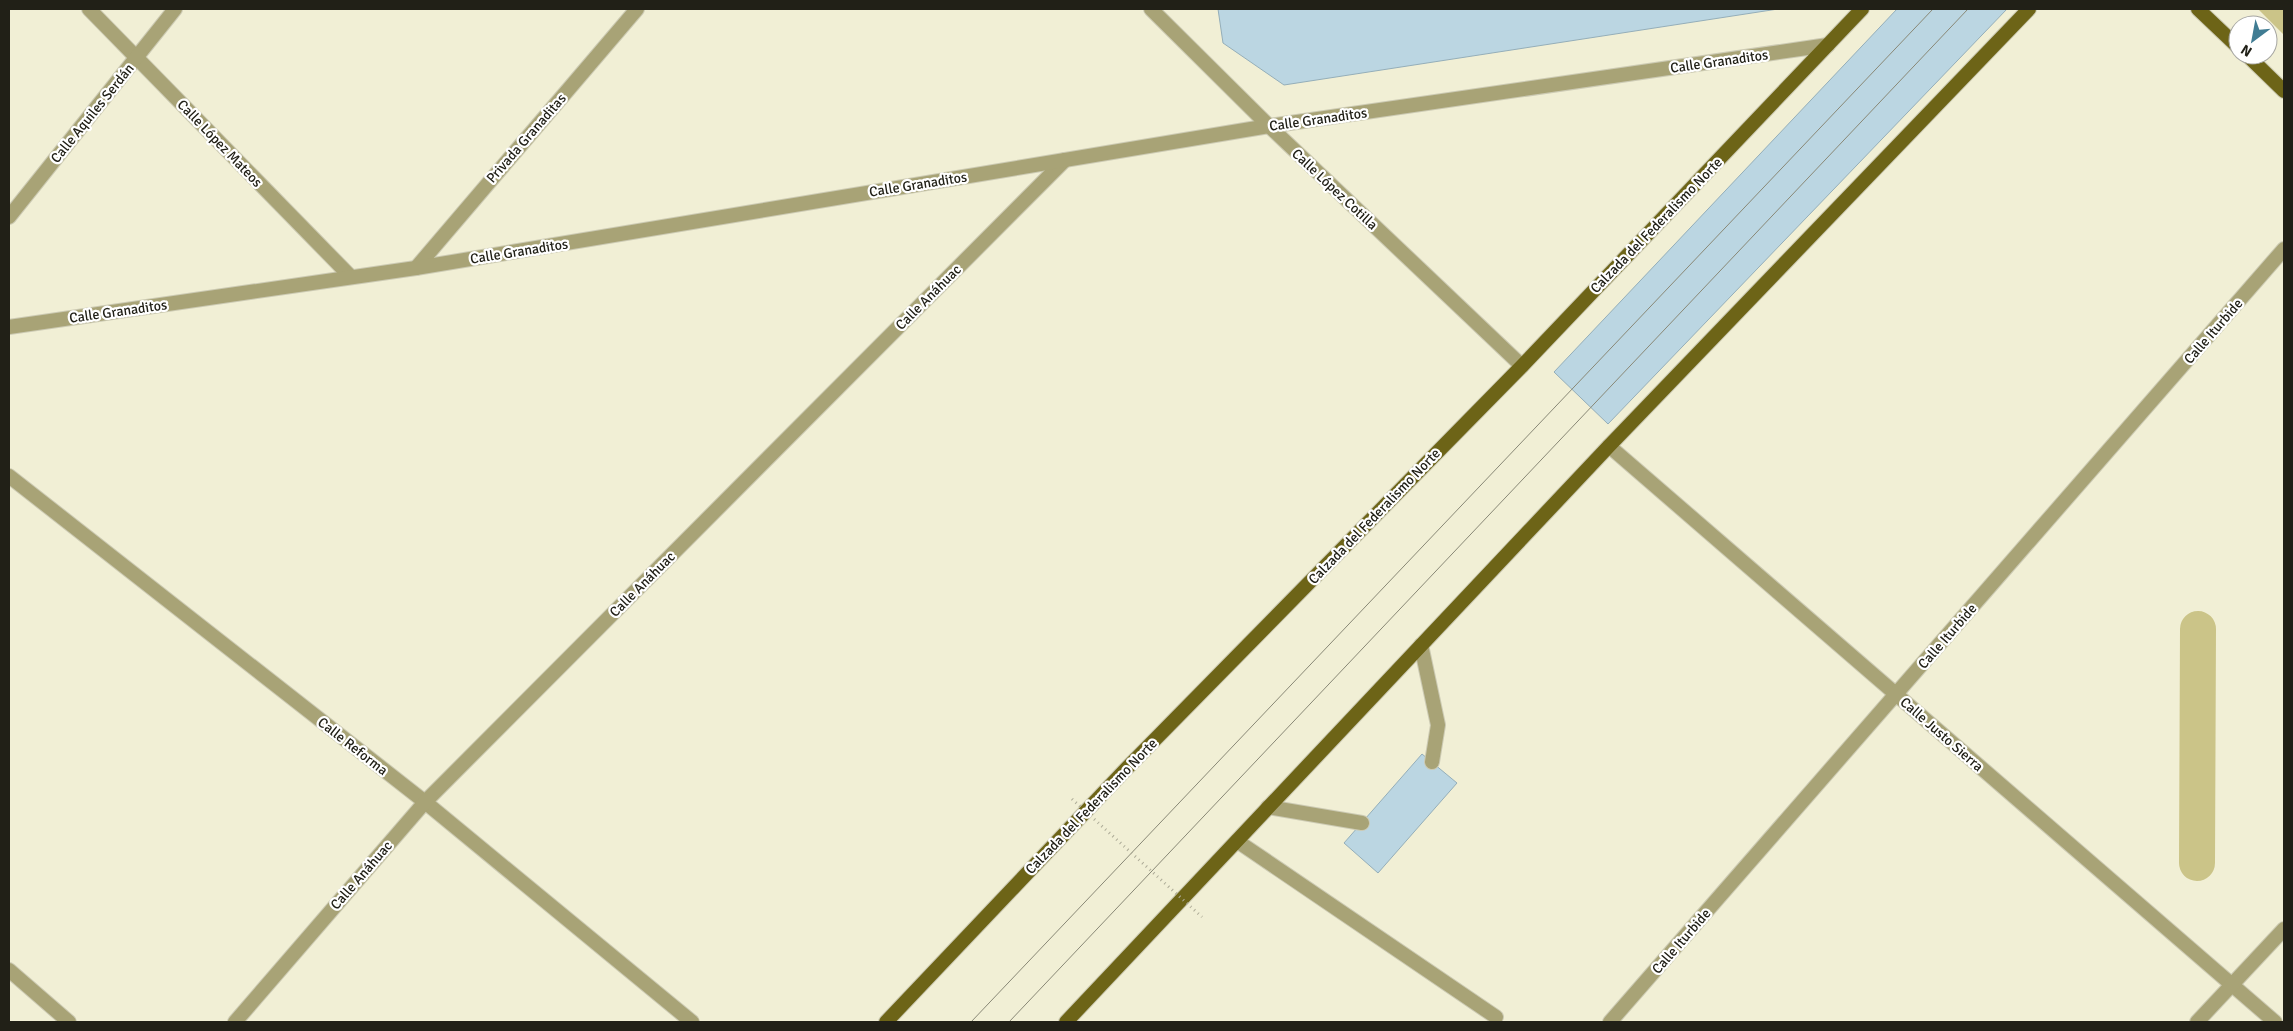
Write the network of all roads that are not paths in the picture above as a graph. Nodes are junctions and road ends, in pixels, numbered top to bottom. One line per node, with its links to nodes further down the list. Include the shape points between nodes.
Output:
1 (89, 9): 11 (street, Calle López Mateos)
2 (176, 9): 11 (street, Calle Aquiles Serdán)
3 (637, 9): 18 (street, Privada Granaditas)
4 (1150, 9): 8 (street, Calle López Cotilla)
5 (1862, 9): 10 (main road, Calzada del Federalismo Norte)
6 (2029, 9): 22 (main road)
7 (2198, 9): 9 (main road)
8 (1162, 14): 14 (street, Calle López Cotilla)
9 (2228, 38)
10 (1828, 45): 14 (street, Calle Granaditos); 21 (main road, Calzada del Federalismo Norte)
11 (136, 57): 16 (street, Calle Aquiles Serdán); 19 (street, Calle López Mateos)
12 (2257, 65): 13 (main road)
13 (2284, 91)
14 (1269, 126): 15 (street, Calle Granaditos); 21 (street, Calle López Cotilla)
15 (1065, 160): 18 (street, Calle Granaditos); 27 (street, Calle Anáhuac)
16 (9, 217)
17 (2284, 249): 25 (street, Calle Iturbide)
18 (416, 268): 19 (street, Calle Granaditos)
19 (351, 277): 20 (street, Calle Granaditos)
20 (9, 327)
21 (1522, 366): 38 (main road, Calzada del Federalismo Norte, via 1126,769)
22 (1609, 446): 24 (main road); 25 (street, Calle Justo Sierra)
23 (9, 476): 27 (street, Calle Reforma)
24 (1422, 645): 26 (street, via 1438,725); 28 (main road)
25 (1896, 695): 33 (street, Calle Justo Sierra); 40 (street, Calle Iturbide)
26 (1432, 762)
27 (425, 802): 36 (street, Calle Anáhuac); 37 (street, Calle Reforma)
28 (1268, 807): 29 (street); 30 (main road)
29 (1362, 823)
30 (1237, 840): 34 (street); 39 (main road)
31 (2284, 929): 33 (street)
32 (9, 970): 35 (street)
33 (2232, 984): 41 (street); 42 (street, Calle Justo Sierra)
34 (1496, 1017)
35 (69, 1022)
36 (235, 1022)
37 (692, 1022)
38 (886, 1022)
39 (1066, 1022)
40 (1610, 1022)
41 (2197, 1022)
42 (2275, 1022)

